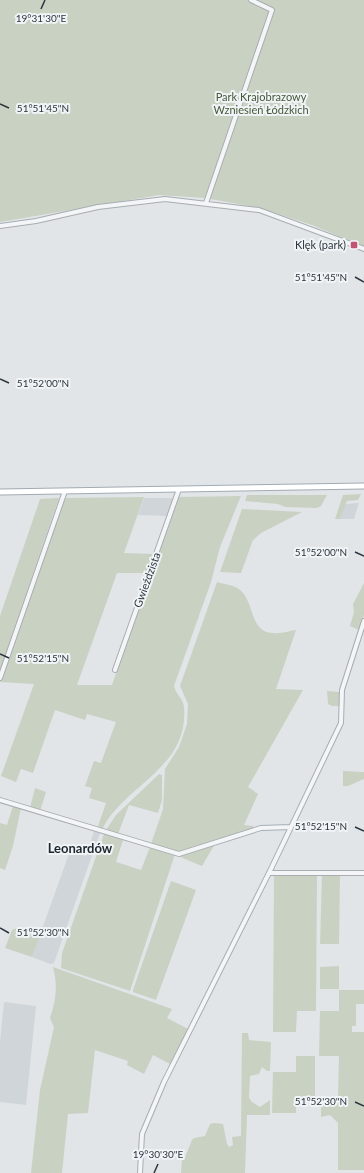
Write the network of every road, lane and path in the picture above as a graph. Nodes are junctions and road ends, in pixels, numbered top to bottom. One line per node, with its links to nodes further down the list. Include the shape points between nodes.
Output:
1 (251, 0): 2 (street, via 272,10)
2 (206, 203): 3 (street, via 152,200 98,207); 4 (street, via 259,210)
3 (0, 226)
4 (364, 249)
5 (364, 486): 6 (main road)
6 (179, 489): 7 (main road); 10 (street, Gwieździsta)
7 (65, 491): 8 (main road); 11 (street)
8 (0, 492)
9 (364, 621): 13 (street, via 342,690 340,723)
10 (115, 670)
11 (0, 678)
12 (0, 800): 13 (street, via 179,854 261,828)
13 (291, 827): 14 (street)
14 (269, 872): 15 (street); 16 (street, via 164,1082 142,1134)
15 (364, 874)
16 (140, 1173)

